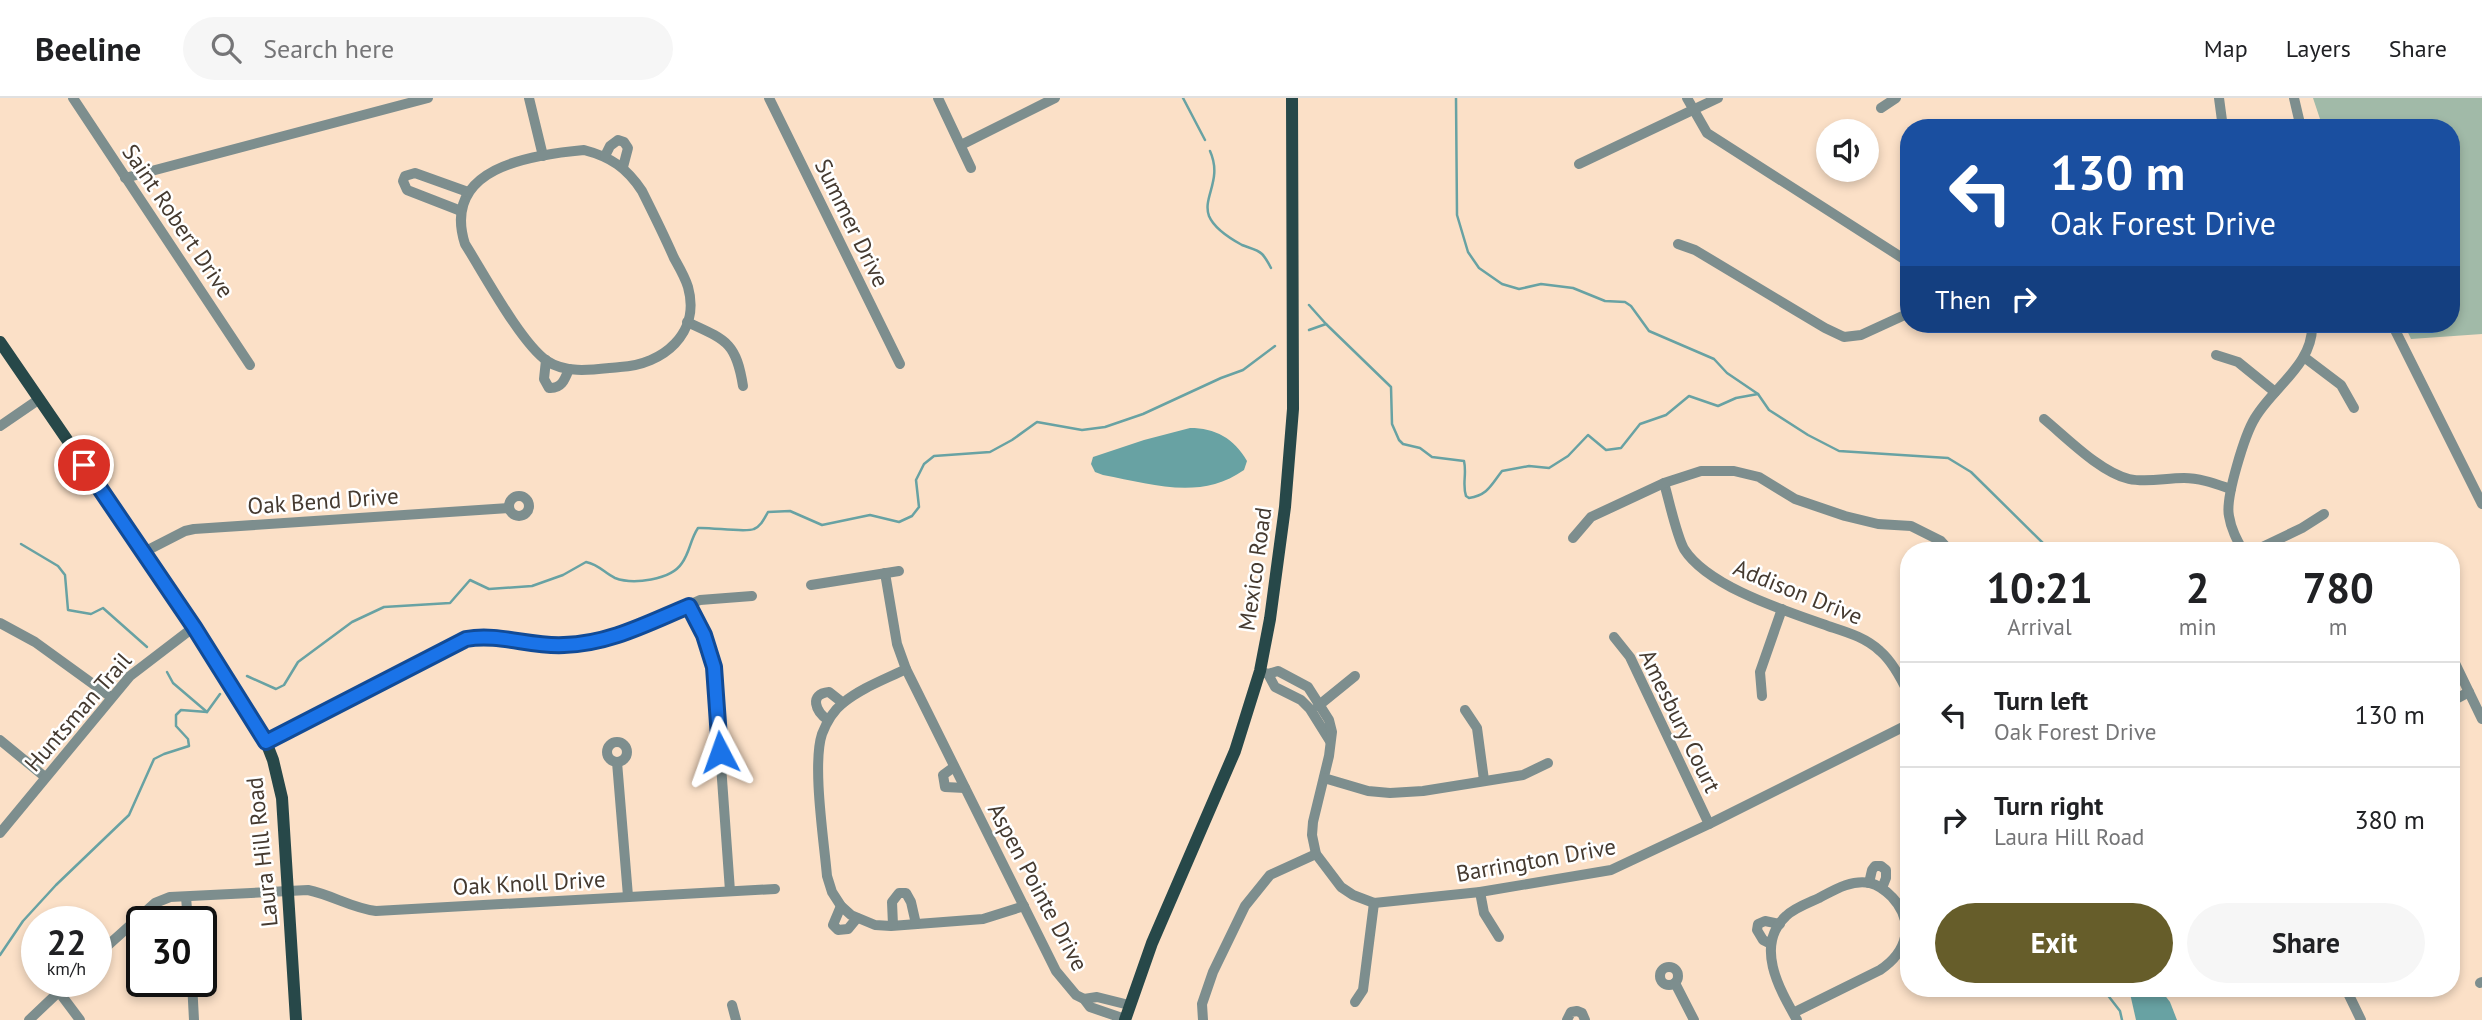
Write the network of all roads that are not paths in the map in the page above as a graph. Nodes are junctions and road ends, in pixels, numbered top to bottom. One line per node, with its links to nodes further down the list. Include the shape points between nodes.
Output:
1 (73, 98): 23 (street, Saint Robert Drive)
2 (428, 98): 23 (street)
3 (529, 98): 18 (street)
4 (769, 98): 36 (street, Summer Drive)
5 (938, 98): 17 (street)
6 (1055, 98): 17 (street)
7 (1292, 98): 65 (main road, Mexico Road, via 1293,409)
8 (1687, 98): 14 (street)
9 (1718, 98): 14 (street)
10 (1896, 98): 13 (street)
11 (2219, 98): 15 (street)
12 (2294, 98): 16 (street)
13 (1881, 108)
14 (1693, 111): 20 (street); 27 (street, via 1707,133)
15 (2222, 119)
16 (2299, 119)
17 (961, 145): 22 (street)
18 (543, 156): 19 (street, via 584,150); 24 (street, via 499,168)
19 (604, 156): 21 (street); 21 (street, via 618,140 624,142 628,148)
20 (1579, 164)
21 (623, 167): 29 (street, via 642,191 688,286)
22 (971, 168)
23 (125, 178): 37 (street, Saint Robert Drive)
24 (468, 192): 25 (street); 25 (street, via 415,173 403,181 407,190)
25 (461, 211): 35 (street, via 465,244 530,345)
26 (1678, 244): 28 (street, via 1844,337 1861,335)
27 (1900, 256)
28 (1900, 317)
29 (687, 322): 38 (street, via 676,342 649,363); 39 (street, via 730,346 740,365)
30 (2311, 333): 34 (street)
31 (2396, 333): 47 (street)
32 (0, 342): 41 (main road, Laura Hill Road)
33 (2216, 355): 40 (street, via 2238,362)
34 (2304, 357): 40 (street); 42 (street, via 2341,385)
35 (546, 360): 38 (street); 38 (street, via 544,379 549,388 562,384)
36 (900, 364)
37 (250, 365)
38 (569, 369)
39 (743, 386)
40 (2275, 392): 46 (street, via 2248,432)
41 (38, 400): 44 (street); 54 (main road, Laura Hill Road)
42 (2354, 408)
43 (2044, 419): 46 (street, via 2105,468 2128,479 2200,479)
44 (0, 426)
45 (1664, 483): 50 (street, via 1591,517); 51 (street, via 1701,471 1734,471 1759,477 1795,499 1878,524 1911,526); 60 (street, Addison Drive, via 1684,548 1698,565 1719,581)
46 (2231, 489): 52 (street, via 2228,515)
47 (2482, 504)
48 (509, 508): 54 (street, Oak Bend Drive, via 194,528)
49 (2324, 514): 53 (street)
50 (1573, 538)
51 (1942, 542)
52 (2239, 542)
53 (2273, 542)
54 (144, 552): 62 (main road, Laura Hill Road)
55 (899, 571): 56 (street)
56 (885, 573): 57 (street); 64 (street, Aspen Pointe Drive)
57 (811, 585)
58 (752, 596): 59 (street, via 710,599)
59 (689, 606): 80 (street, via 596,642 563,646 486,636 466,639); 95 (street, via 714,667)
60 (1782, 609): 68 (street, Addison Drive, via 1863,638); 70 (street, via 1760,672)
61 (0, 623): 71 (street, via 36,642)
62 (194, 627): 71 (street, Huntsman Trail, via 142,665); 80 (main road, Laura Hill Road)
63 (1614, 637): 88 (street, Amesbury Court, via 1630,657)
64 (906, 669): 73 (street); 83 (street, Aspen Pointe Drive)
65 (1264, 673): 74 (street, via 1275,687); 74 (street, via 1279,671 1308,687); 120 (main road, Mexico Road, via 1228,771 1167,906)
66 (2460, 673): 69 (street)
67 (1355, 676): 74 (street)
68 (1900, 677)
69 (2469, 692): 72 (street); 76 (street)
70 (1762, 696)
71 (111, 697): 84 (street, Huntsman Trail)
72 (2460, 697)
73 (843, 703): 77 (street); 77 (street, via 829,692 816,698 817,710)
74 (1316, 707): 85 (street, via 1330,741)
75 (1465, 710): 86 (street, via 1477,728)
76 (2482, 719)
77 (828, 720): 101 (street, via 819,772 827,876)
78 (1900, 728): 88 (street, Barrington Drive)
79 (0, 740): 84 (street)
80 (266, 742): 94 (main road, Laura Hill Road, via 282,798)
81 (617, 762): 97 (street)
82 (1548, 763): 86 (street, via 1523,775)
83 (954, 767): 87 (street, Aspen Pointe Drive); 87 (street, Aspen Pointe Drive, via 943,775 943,785)
84 (45, 777): 89 (street, Huntsman Trail)
85 (1324, 778): 86 (street, via 1390,793); 90 (street, via 1313,822)
86 (1484, 780)
87 (965, 788): 102 (street, Aspen Pointe Drive)
88 (1709, 824): 96 (street, Barrington Drive, via 1611,870)
89 (0, 833)
90 (1316, 853): 99 (street, via 1341,887); 128 (street, via 1270,875 1245,906 1213,972 1202,1003)
91 (1868, 883): 92 (street); 92 (street, via 1871,870 1881,866 1886,870); 106 (street, via 1838,888 1796,909)
92 (1882, 888): 103 (street)
93 (775, 889): 95 (street, Oak Knoll Drive)
94 (289, 891): 97 (street, Oak Knoll Drive, via 323,893 376,911); 98 (street, Oak Knoll Drive); 126 (main road, Laura Hill Road)
95 (730, 891): 97 (street, Oak Knoll Drive)
96 (1480, 892): 99 (street, Barrington Drive); 108 (street, via 1484,914)
97 (628, 896)
98 (186, 897): 100 (street); 109 (street, Oak Knoll Drive, via 155,903)
99 (1374, 904): 118 (street, via 1363,990)
100 (187, 906)
101 (841, 906): 104 (street); 104 (street, via 833,925 838,930 848,929)
102 (1024, 906): 105 (street, via 983,919); 117 (street, Aspen Pointe Drive, via 1056,971)
103 (1900, 907)
104 (857, 918): 107 (street, via 875,925)
105 (916, 924): 107 (street); 107 (street, via 905,893 892,902)
106 (1780, 924): 110 (street); 110 (street, via 1758,924 1759,936)
107 (894, 925)
108 (1499, 937)
109 (112, 942)
110 (1771, 944): 121 (street, via 1775,977)
111 (1900, 950): 121 (street, via 1880,970)
112 (1675, 983): 131 (street)
113 (54, 997): 123 (street)
114 (63, 997): 124 (street)
115 (193, 997): 125 (street)
116 (2350, 997): 132 (street)
117 (1084, 999): 120 (street, Aspen Pointe Drive, via 1097,996); 122 (street, Aspen Pointe Drive, via 1090,1007)
118 (1355, 1002)
119 (732, 1004): 127 (street)
120 (1129, 1005): 122 (main road, Mexico Road)
121 (1795, 1017)
122 (1125, 1019)
123 (29, 1020)
124 (80, 1020)
125 (194, 1020)
126 (296, 1020)
127 (736, 1020)
128 (1203, 1020)
129 (1567, 1020): 130 (street, via 1577,1011)
130 (1585, 1020)
131 (1694, 1020)
132 (2361, 1020)

